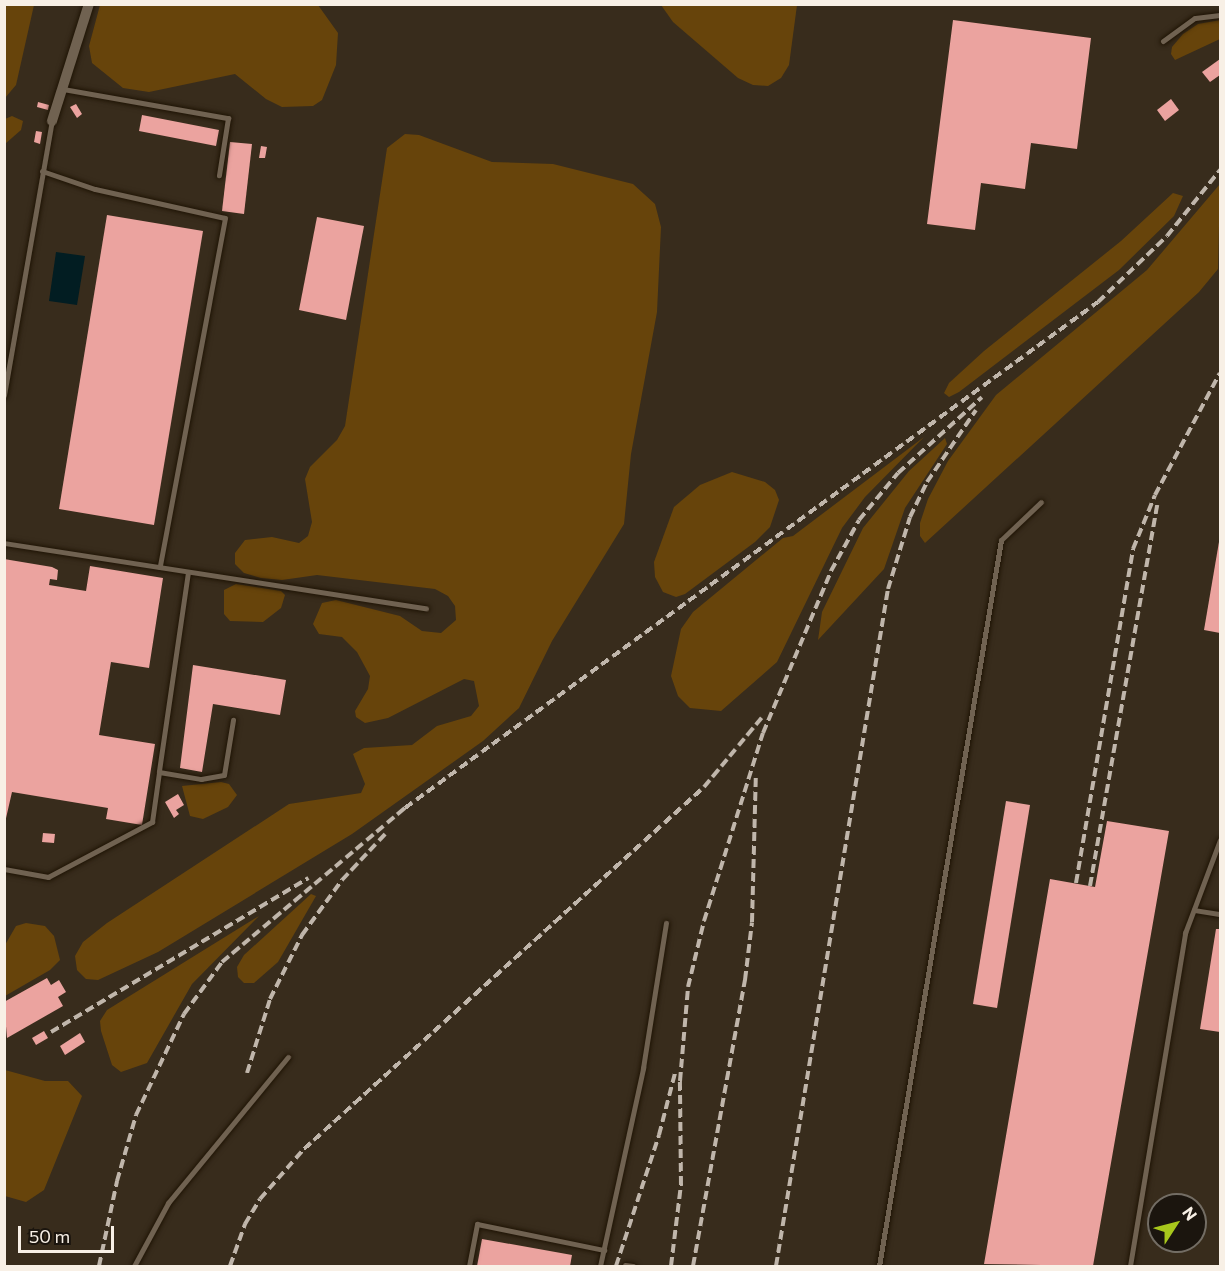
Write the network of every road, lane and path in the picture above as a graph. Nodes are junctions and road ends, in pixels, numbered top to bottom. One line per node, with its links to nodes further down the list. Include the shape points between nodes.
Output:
1 (89, 4): 4 (street)
2 (1221, 15): 3 (lane, via 1195,18)
3 (1163, 41)
4 (63, 89): 5 (street); 7 (lane, via 228,118)
5 (52, 121): 6 (lane)
6 (42, 171): 8 (lane); 11 (lane, via 95,189 225,218)
7 (219, 175)
8 (4, 395)
9 (1041, 502): 28 (lane, via 1001,540)
10 (4, 543): 11 (lane)
11 (160, 567): 12 (lane)
12 (188, 572): 13 (lane); 15 (lane)
13 (426, 608)
14 (232, 720): 15 (lane, via 224,775 201,779)
15 (159, 772): 17 (lane, via 152,822 48,877)
16 (1221, 840): 18 (lane)
17 (4, 869)
18 (1194, 910): 19 (lane); 29 (lane, via 1185,933)
19 (1221, 914)
20 (666, 922): 22 (lane, via 644,1068)
21 (288, 1057): 24 (lane, via 168,1203)
22 (603, 1250): 25 (lane, via 477,1224); 26 (lane)
23 (625, 1265): 27 (lane)
24 (134, 1266)
25 (469, 1266)
26 (600, 1266)
27 (633, 1266)
28 (879, 1266)
29 (1130, 1266)

